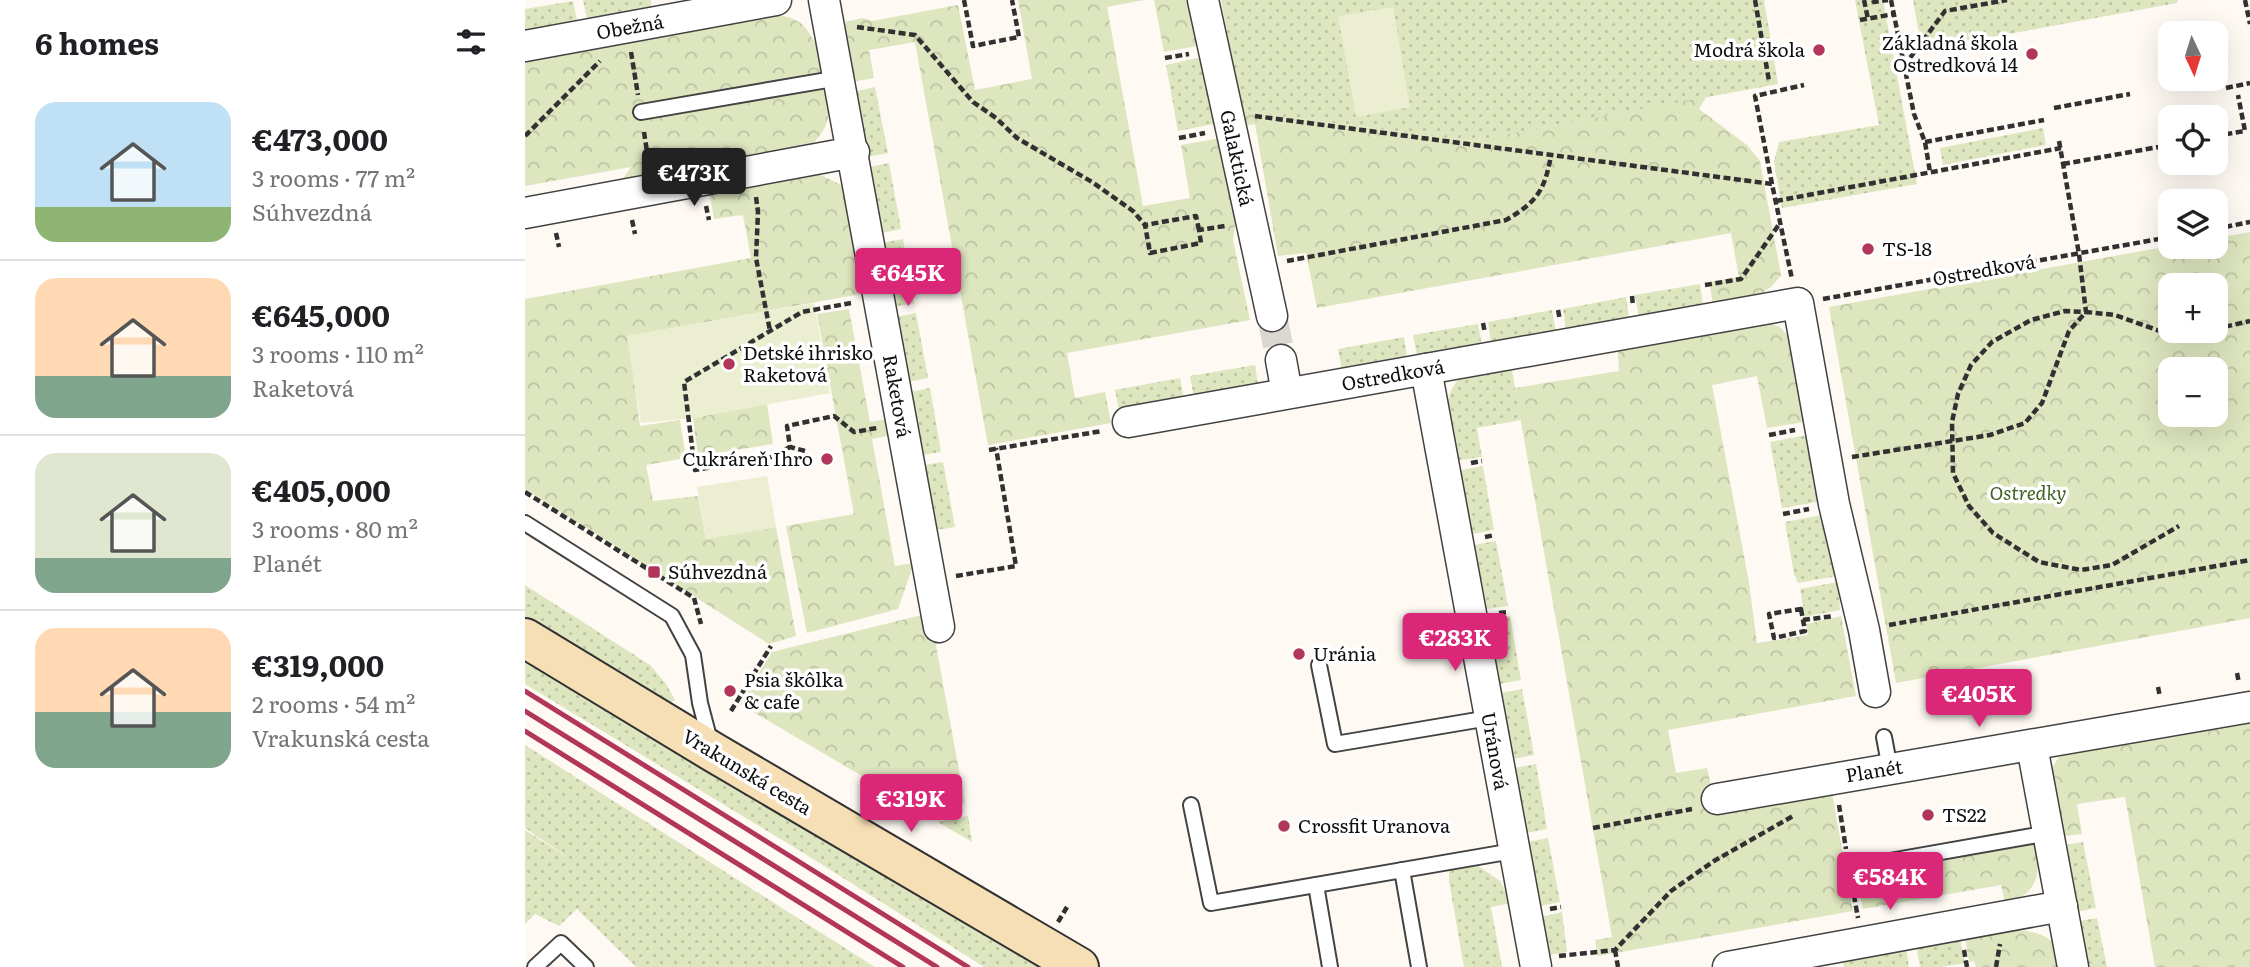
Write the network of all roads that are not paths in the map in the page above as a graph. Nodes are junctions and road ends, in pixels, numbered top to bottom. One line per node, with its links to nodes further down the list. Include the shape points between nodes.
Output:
1 (776, 0): 3 (street, Obežná)
2 (1203, 0): 10 (street, Galaktická)
3 (679, 9): 5 (street, Obežná, via 627,27)
4 (826, 12): 6 (street, Raketová)
5 (525, 46)
6 (839, 78): 7 (lane); 8 (street, Raketová)
7 (641, 112)
8 (854, 152): 9 (street); 16 (street, Raketová)
9 (525, 213)
10 (1272, 317)
11 (1281, 360): 13 (street)
12 (1426, 369): 13 (street, Ostredková); 19 (street, Ostredková, via 1797,303); 21 (street, Uránová)
13 (1287, 393): 14 (street, Ostredková)
14 (1128, 422)
15 (525, 523): 24 (lane, via 672,616 693,655)
16 (939, 627)
17 (525, 639): 24 (main road, Vrakunská cesta)
18 (1319, 664): 21 (lane, via 1335,744)
19 (1875, 692)
20 (2250, 707): 23 (street, Planét)
21 (1489, 718): 29 (street, Uránová)
22 (1884, 737): 25 (lane)
23 (2032, 746): 25 (street, Planét); 28 (street)
24 (713, 752): 37 (main road, Vrakunská cesta)
25 (1890, 768): 26 (street, Planét)
26 (1705, 804)
27 (1191, 805): 32 (lane, via 1211,903)
28 (2049, 833): 30 (lane); 33 (street)
29 (1514, 851): 31 (lane); 34 (street, Uránová)
30 (1850, 868)
31 (1402, 870): 32 (lane); 39 (lane)
32 (1316, 885): 38 (lane)
33 (2062, 906): 40 (street); 41 (street)
34 (1535, 964)
35 (535, 967): 36 (lane, via 561,943)
36 (586, 967)
37 (1079, 967)
38 (1331, 967)
39 (1419, 967)
40 (1727, 967)
41 (2073, 967)

